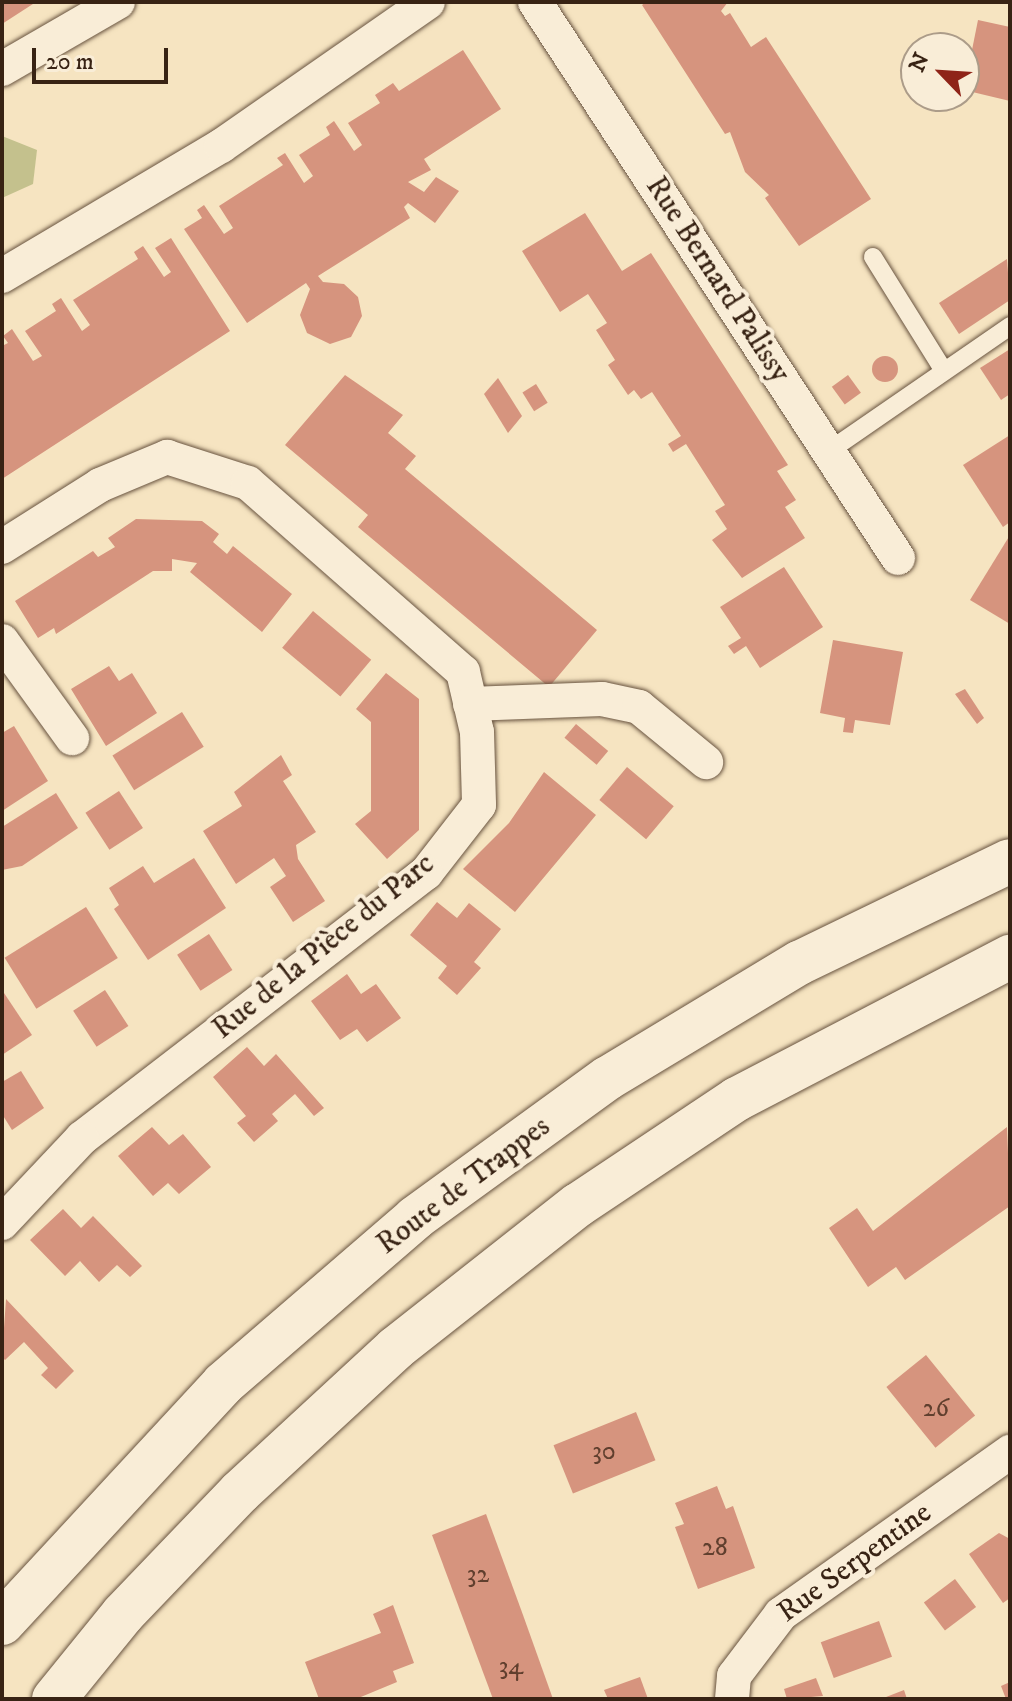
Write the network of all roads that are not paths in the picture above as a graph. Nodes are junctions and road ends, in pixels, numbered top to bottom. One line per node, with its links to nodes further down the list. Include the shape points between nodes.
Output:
1 (118, 2): 4 (street)
2 (428, 2): 6 (street, via 221,146)
3 (535, 2): 9 (street, Rue Bernard Palissy)
4 (2, 69)
5 (873, 257): 8 (lane)
6 (2, 276)
7 (1010, 326): 8 (lane)
8 (944, 371): 9 (lane)
9 (829, 451): 11 (street, Rue Bernard Palissy)
10 (2, 547): 13 (street, Rue de la Pièce du Parc, via 100,485 167,457 248,483 463,672)
11 (898, 558)
12 (2, 641): 14 (street)
13 (470, 704): 15 (street, via 602,699 639,707); 18 (street, Rue de la Pièce du Parc, via 477,732 479,805 426,873 82,1138)
14 (72, 738)
15 (706, 762)
16 (1010, 861): 20 (main road, Route de Trappes, via 799,963 608,1078 415,1218 223,1384)
17 (1010, 957): 21 (main road, via 737,1099 578,1205 396,1348 240,1492 123,1614)
18 (2, 1223)
19 (1010, 1452): 22 (street, Rue Serpentine, via 781,1614 734,1676)
20 (2, 1623)
21 (54, 1699)
22 (732, 1699)

